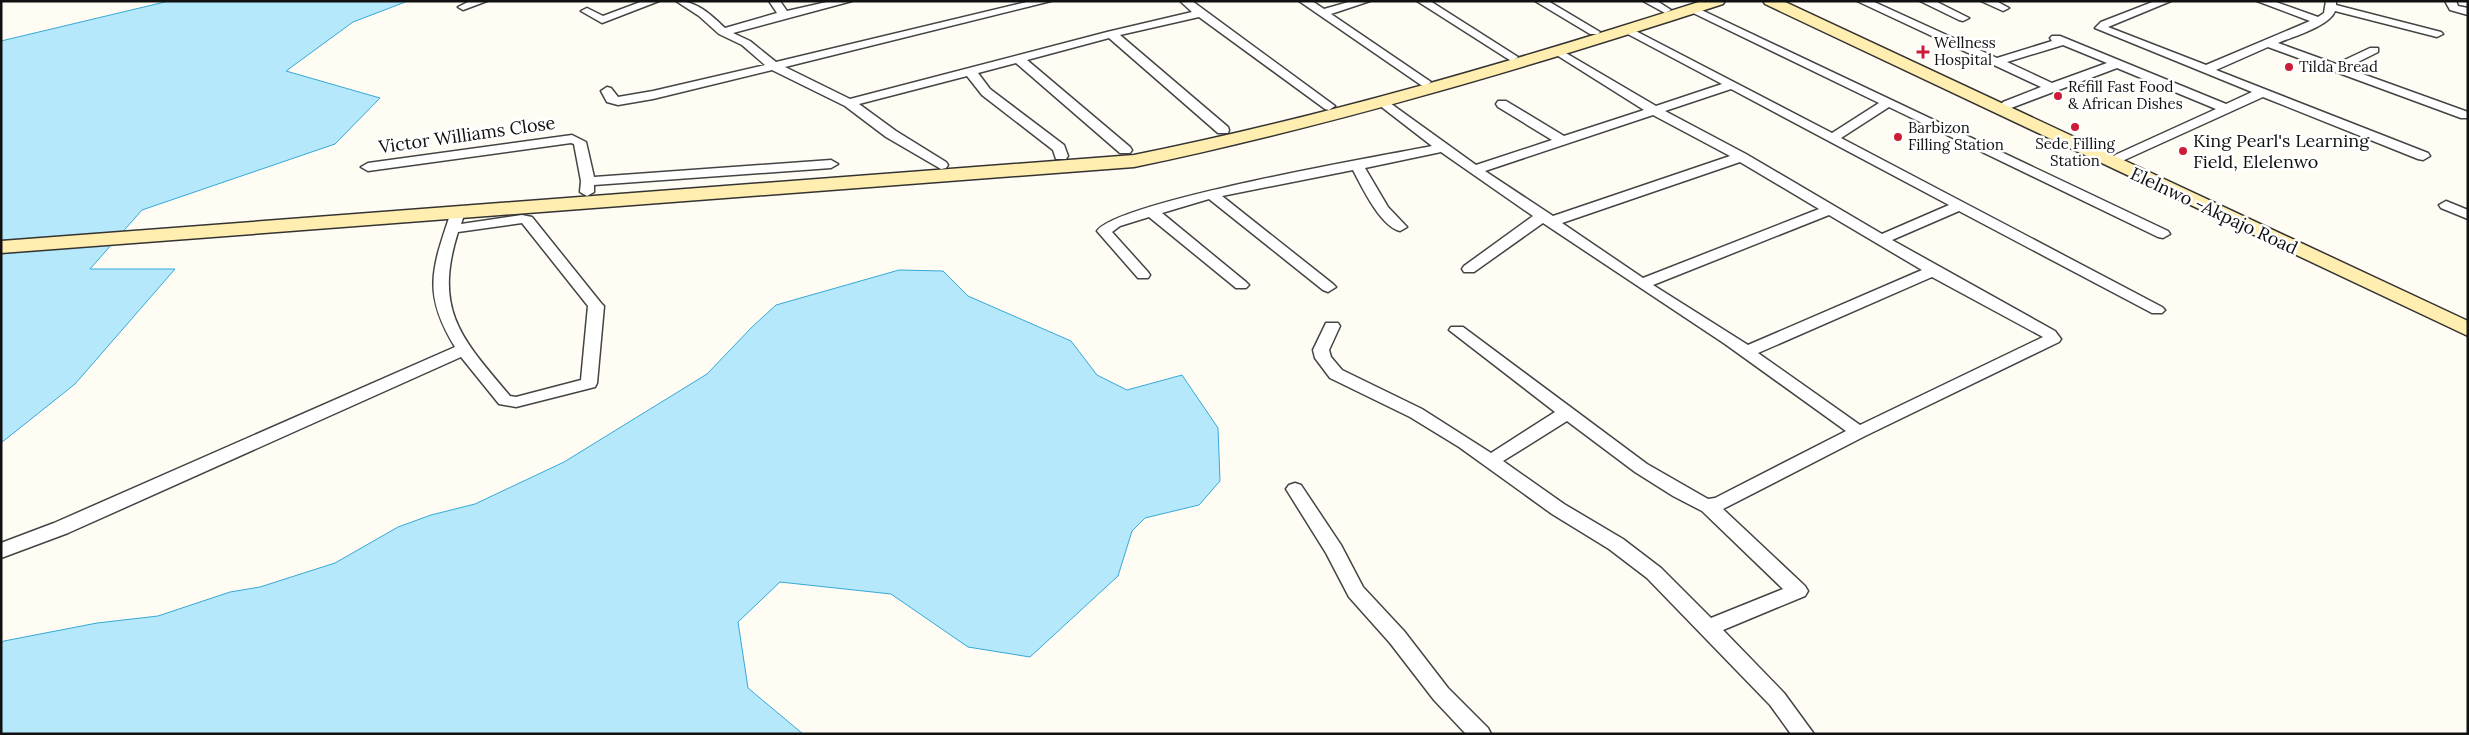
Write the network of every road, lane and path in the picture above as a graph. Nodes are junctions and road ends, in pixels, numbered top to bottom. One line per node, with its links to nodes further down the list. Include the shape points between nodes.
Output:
1 (482, 1): 25 (street)
2 (654, 1): 28 (street, via 602,20)
3 (681, 1): 36 (street, via 704,14)
4 (774, 1): 32 (street)
5 (847, 1): 32 (street)
6 (1046, 1): 47 (street)
7 (1185, 1): 30 (street)
8 (1304, 1): 31 (street)
9 (1365, 1): 31 (street)
10 (1540, 1): 37 (street)
11 (1648, 1): 27 (street)
12 (1718, 1): 24 (main road)
13 (1770, 1): 103 (main road, Elelnwo -Akpajo Road)
14 (1786, 1): 60 (main road)
15 (1887, 1): 22 (street)
16 (1925, 1): 33 (street)
17 (1986, 1): 26 (street)
18 (2166, 1): 50 (street, via 2101,28)
19 (2262, 1): 34 (street)
20 (2450, 1): 29 (street, via 2454,8)
21 (1429, 2): 43 (street)
22 (1867, 4): 45 (street)
23 (2331, 4): 34 (street, via 2329,14); 39 (street)
24 (1692, 5): 27 (main road); 35 (main road); 57 (street)
25 (463, 7)
26 (2003, 8)
27 (1665, 10): 37 (main road)
28 (587, 11)
29 (2468, 12)
30 (1201, 13): 38 (street); 61 (street)
31 (1323, 13): 51 (street)
32 (784, 14): 36 (street)
33 (1963, 18)
34 (2320, 21): 40 (street)
35 (1628, 30): 42 (main road); 52 (street)
36 (724, 32): 47 (street, via 746,43)
37 (1594, 32): 43 (main road)
38 (1111, 34): 44 (street); 65 (street)
39 (2437, 34)
40 (2269, 44): 48 (street); 50 (street)
41 (2374, 50): 48 (street)
42 (1559, 52): 56 (main road); 63 (street)
43 (1512, 57): 51 (main road)
44 (1018, 58): 49 (street); 69 (street)
45 (1996, 62): 46 (street, via 2060,40); 53 (street)
46 (2119, 63): 53 (street); 62 (street)
47 (775, 67): 54 (street, via 618,101 612,100); 58 (street)
48 (2335, 69): 64 (street)
49 (970, 70): 58 (street); 70 (street, via 986,92 1060,148)
50 (2205, 70): 55 (street)
51 (1425, 82): 61 (main road)
52 (1732, 85): 63 (street); 66 (street)
53 (2050, 87): 60 (street)
54 (607, 91)
55 (2261, 93): 62 (street); 71 (street)
56 (1383, 102): 68 (street); 88 (main road, via 1134,161)
57 (1887, 103): 66 (street); 90 (street)
58 (849, 104): 75 (street)
59 (1502, 104): 67 (street)
60 (2007, 105): 73 (main road)
61 (1329, 106): 65 (main road)
62 (2226, 109): 73 (street)
63 (1655, 111): 67 (street); 72 (street)
64 (2466, 115)
65 (1223, 130): 69 (main road)
66 (1832, 138): 81 (street)
67 (1561, 140): 78 (street)
68 (1443, 148): 76 (street); 78 (street)
69 (1125, 150): 70 (main road)
70 (1061, 156): 75 (main road)
71 (2423, 156)
72 (1741, 158): 83 (street); 87 (street)
73 (2120, 158): 101 (main road)
74 (831, 164): 79 (street)
75 (941, 165): 79 (main road)
76 (1357, 166): 80 (street); 89 (street, via 1382,209)
77 (368, 167): 79 (street, Victor Williams Close, via 572,139 580,142)
78 (1474, 170): 87 (street)
79 (588, 186): 85 (main road)
80 (1211, 194): 84 (street); 99 (street)
81 (1961, 205): 92 (street); 100 (street)
82 (2446, 206): 86 (street)
83 (1829, 210): 92 (street); 97 (street)
84 (1153, 213): 96 (street, via 1115,223 1104,231); 98 (street)
85 (358, 214): 88 (main road); 91 (main road); 93 (main road)
86 (2468, 215)
87 (1548, 218): 94 (street); 97 (street)
88 (455, 220): 105 (street, via 440,285 444,312); 105 (street, via 527,220 596,306 589,383 516,402 505,400)
89 (1400, 227)
90 (2163, 234)
91 (1, 238)
92 (1881, 240): 95 (street)
93 (1, 247)
94 (1469, 269)
95 (1933, 271): 106 (street); 108 (street, via 2053,339)
96 (1143, 275)
97 (1642, 284): 106 (street)
98 (1241, 285)
99 (1328, 287)
100 (2157, 310)
101 (2468, 319)
102 (1332, 326): 109 (street, via 1321,350 1323,358 1336,374 1416,413)
103 (2468, 329)
104 (1457, 330): 107 (street)
105 (465, 348): 112 (street, via 61,528)
106 (1746, 352): 108 (street)
107 (1568, 412): 109 (street); 111 (street, via 1641,468)
108 (1859, 432): 111 (street, via 1720,504)
109 (1492, 460): 113 (street, via 1654,573)
110 (1295, 489): 114 (street, via 1356,592 1397,637 1441,694)
111 (1708, 506): 113 (street, via 1798,591)
112 (1, 551)
113 (1708, 628): 115 (street, via 1777,700)
114 (1480, 734)
115 (1803, 734)

